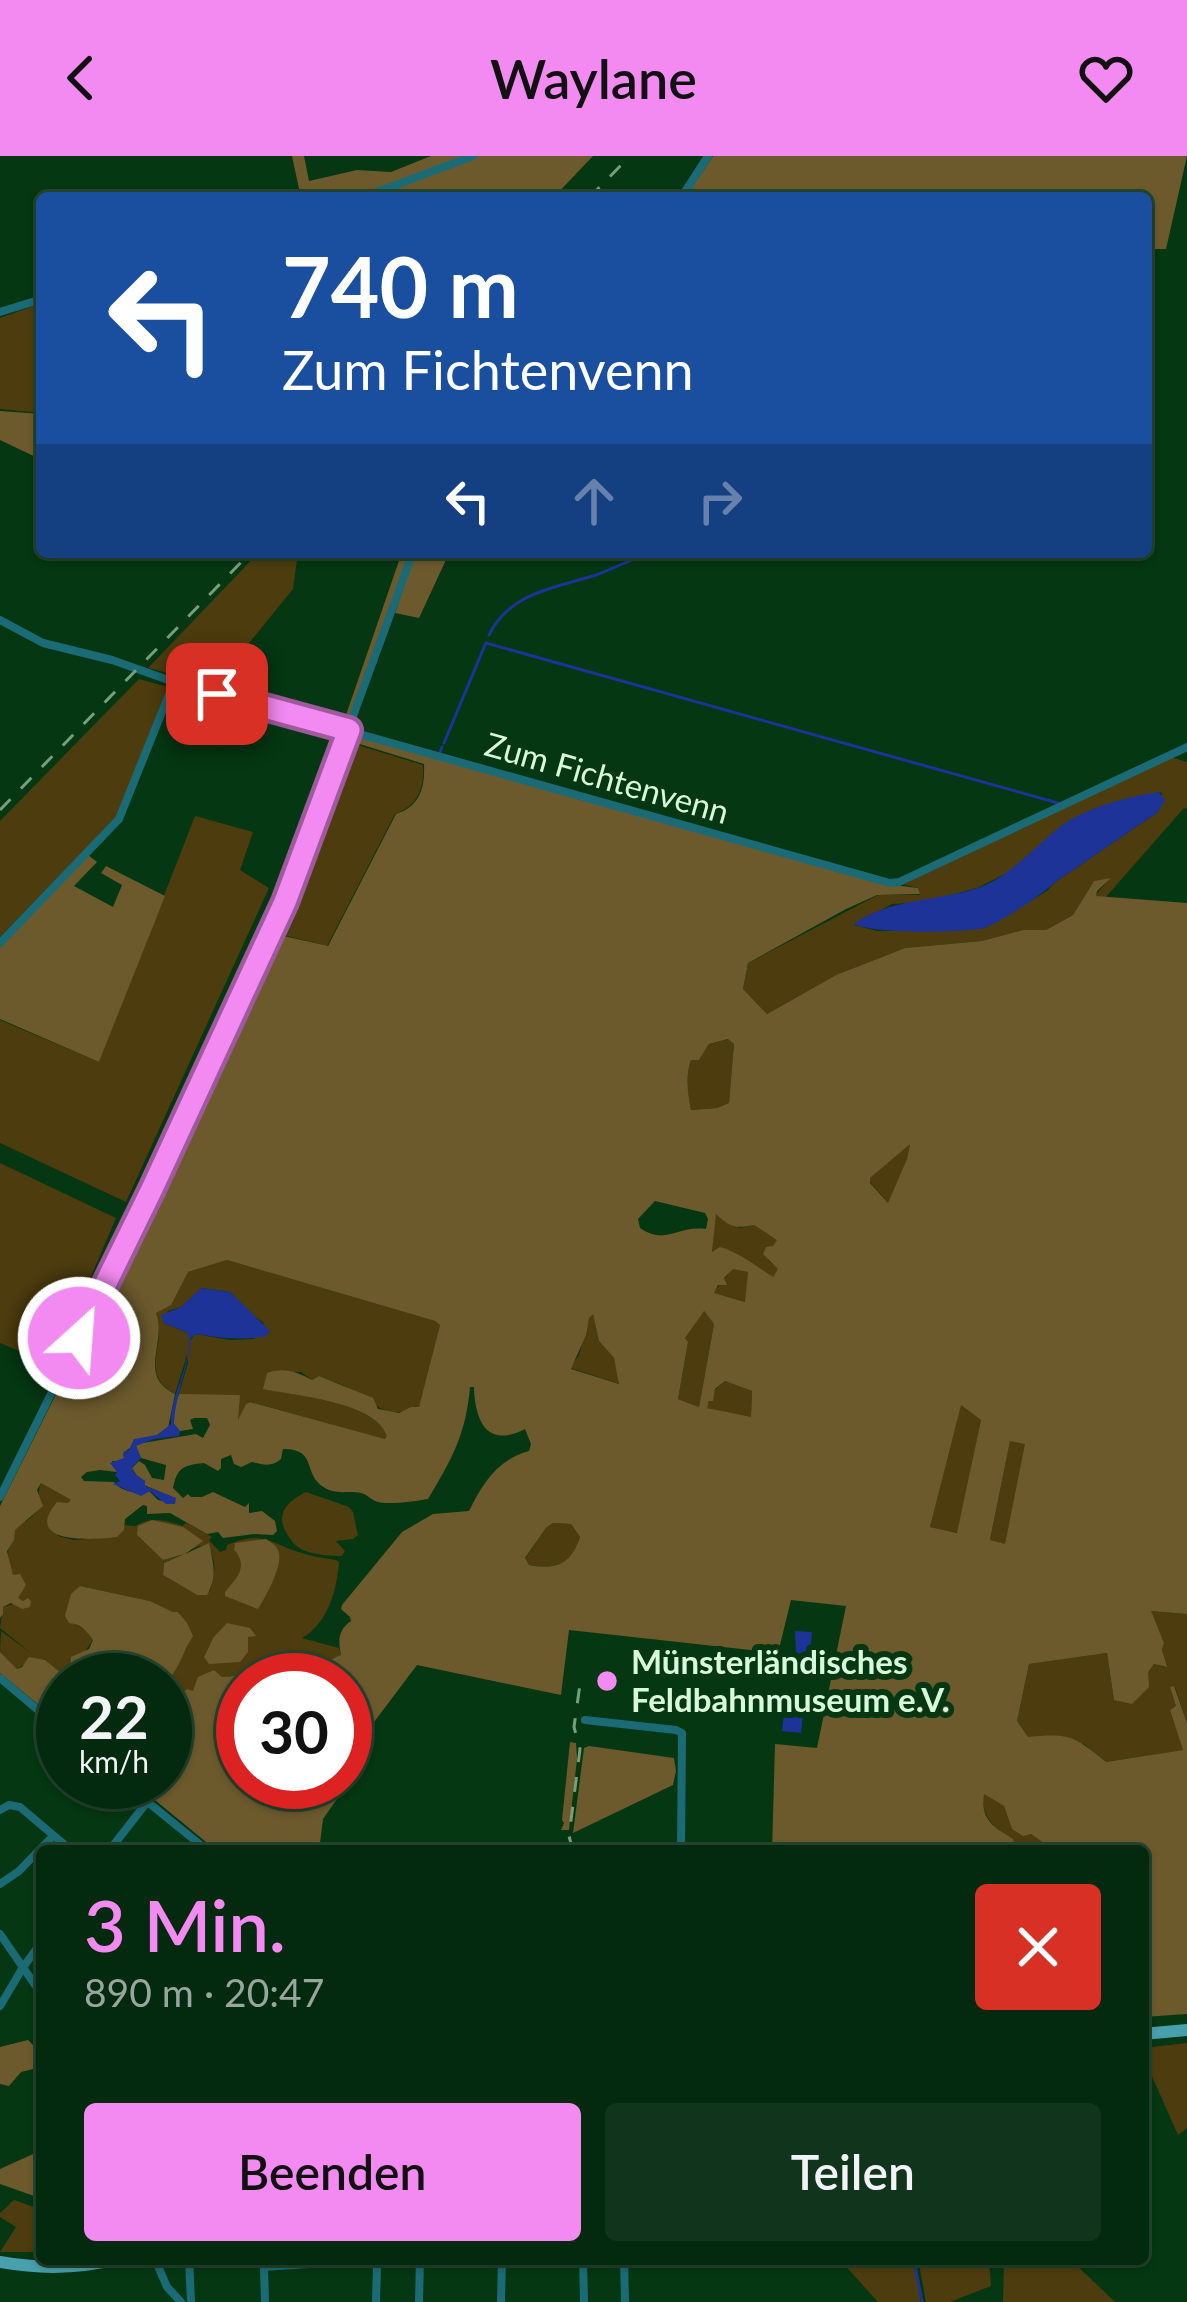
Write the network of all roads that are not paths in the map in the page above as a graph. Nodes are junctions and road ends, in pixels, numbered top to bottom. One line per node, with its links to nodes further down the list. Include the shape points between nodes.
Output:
1 (473, 156): 3 (street)
2 (708, 156): 4 (street)
3 (377, 192)
4 (685, 192)
5 (36, 301): 6 (street)
6 (0, 312)
7 (411, 558): 10 (street)
8 (0, 620): 9 (street, Zum Fichtenvenn, via 43,643)
9 (174, 682): 10 (street, Zum Fichtenvenn); 12 (street, via 123,813)
10 (349, 730): 11 (street, Zum Fichtenvenn, via 890,884); 13 (street, via 285,902)
11 (1187, 747)
12 (0, 943)
13 (0, 1497)
14 (2, 1683): 15 (street)
15 (36, 1710)
16 (585, 1720): 25 (street, via 682,1733)
17 (142, 1809): 23 (street)
18 (156, 1809): 24 (street)
19 (0, 1810): 20 (street, via 20,1807)
20 (53, 1836): 21 (street); 22 (street)
21 (45, 1845)
22 (64, 1845)
23 (114, 1845)
24 (201, 1845)
25 (681, 1845)
26 (36, 1854): 27 (street)
27 (0, 1884)
28 (0, 1934): 30 (street)
29 (36, 1949): 30 (street)
30 (22, 1969): 31 (street); 32 (street)
31 (36, 1986)
32 (0, 2006)
33 (1187, 2030): 34 (main road)
34 (1149, 2033)
35 (0, 2262): 36 (main road)
36 (83, 2265)
37 (158, 2265): 45 (street)
38 (189, 2265): 46 (street)
39 (282, 2265): 47 (street, via 264,2266)
40 (374, 2265): 48 (street)
41 (420, 2265): 49 (street)
42 (502, 2265): 50 (street)
43 (583, 2265): 51 (street)
44 (624, 2265): 52 (street)
45 (181, 2302)
46 (191, 2302)
47 (265, 2302)
48 (376, 2302)
49 (419, 2302)
50 (501, 2302)
51 (584, 2302)
52 (625, 2302)

